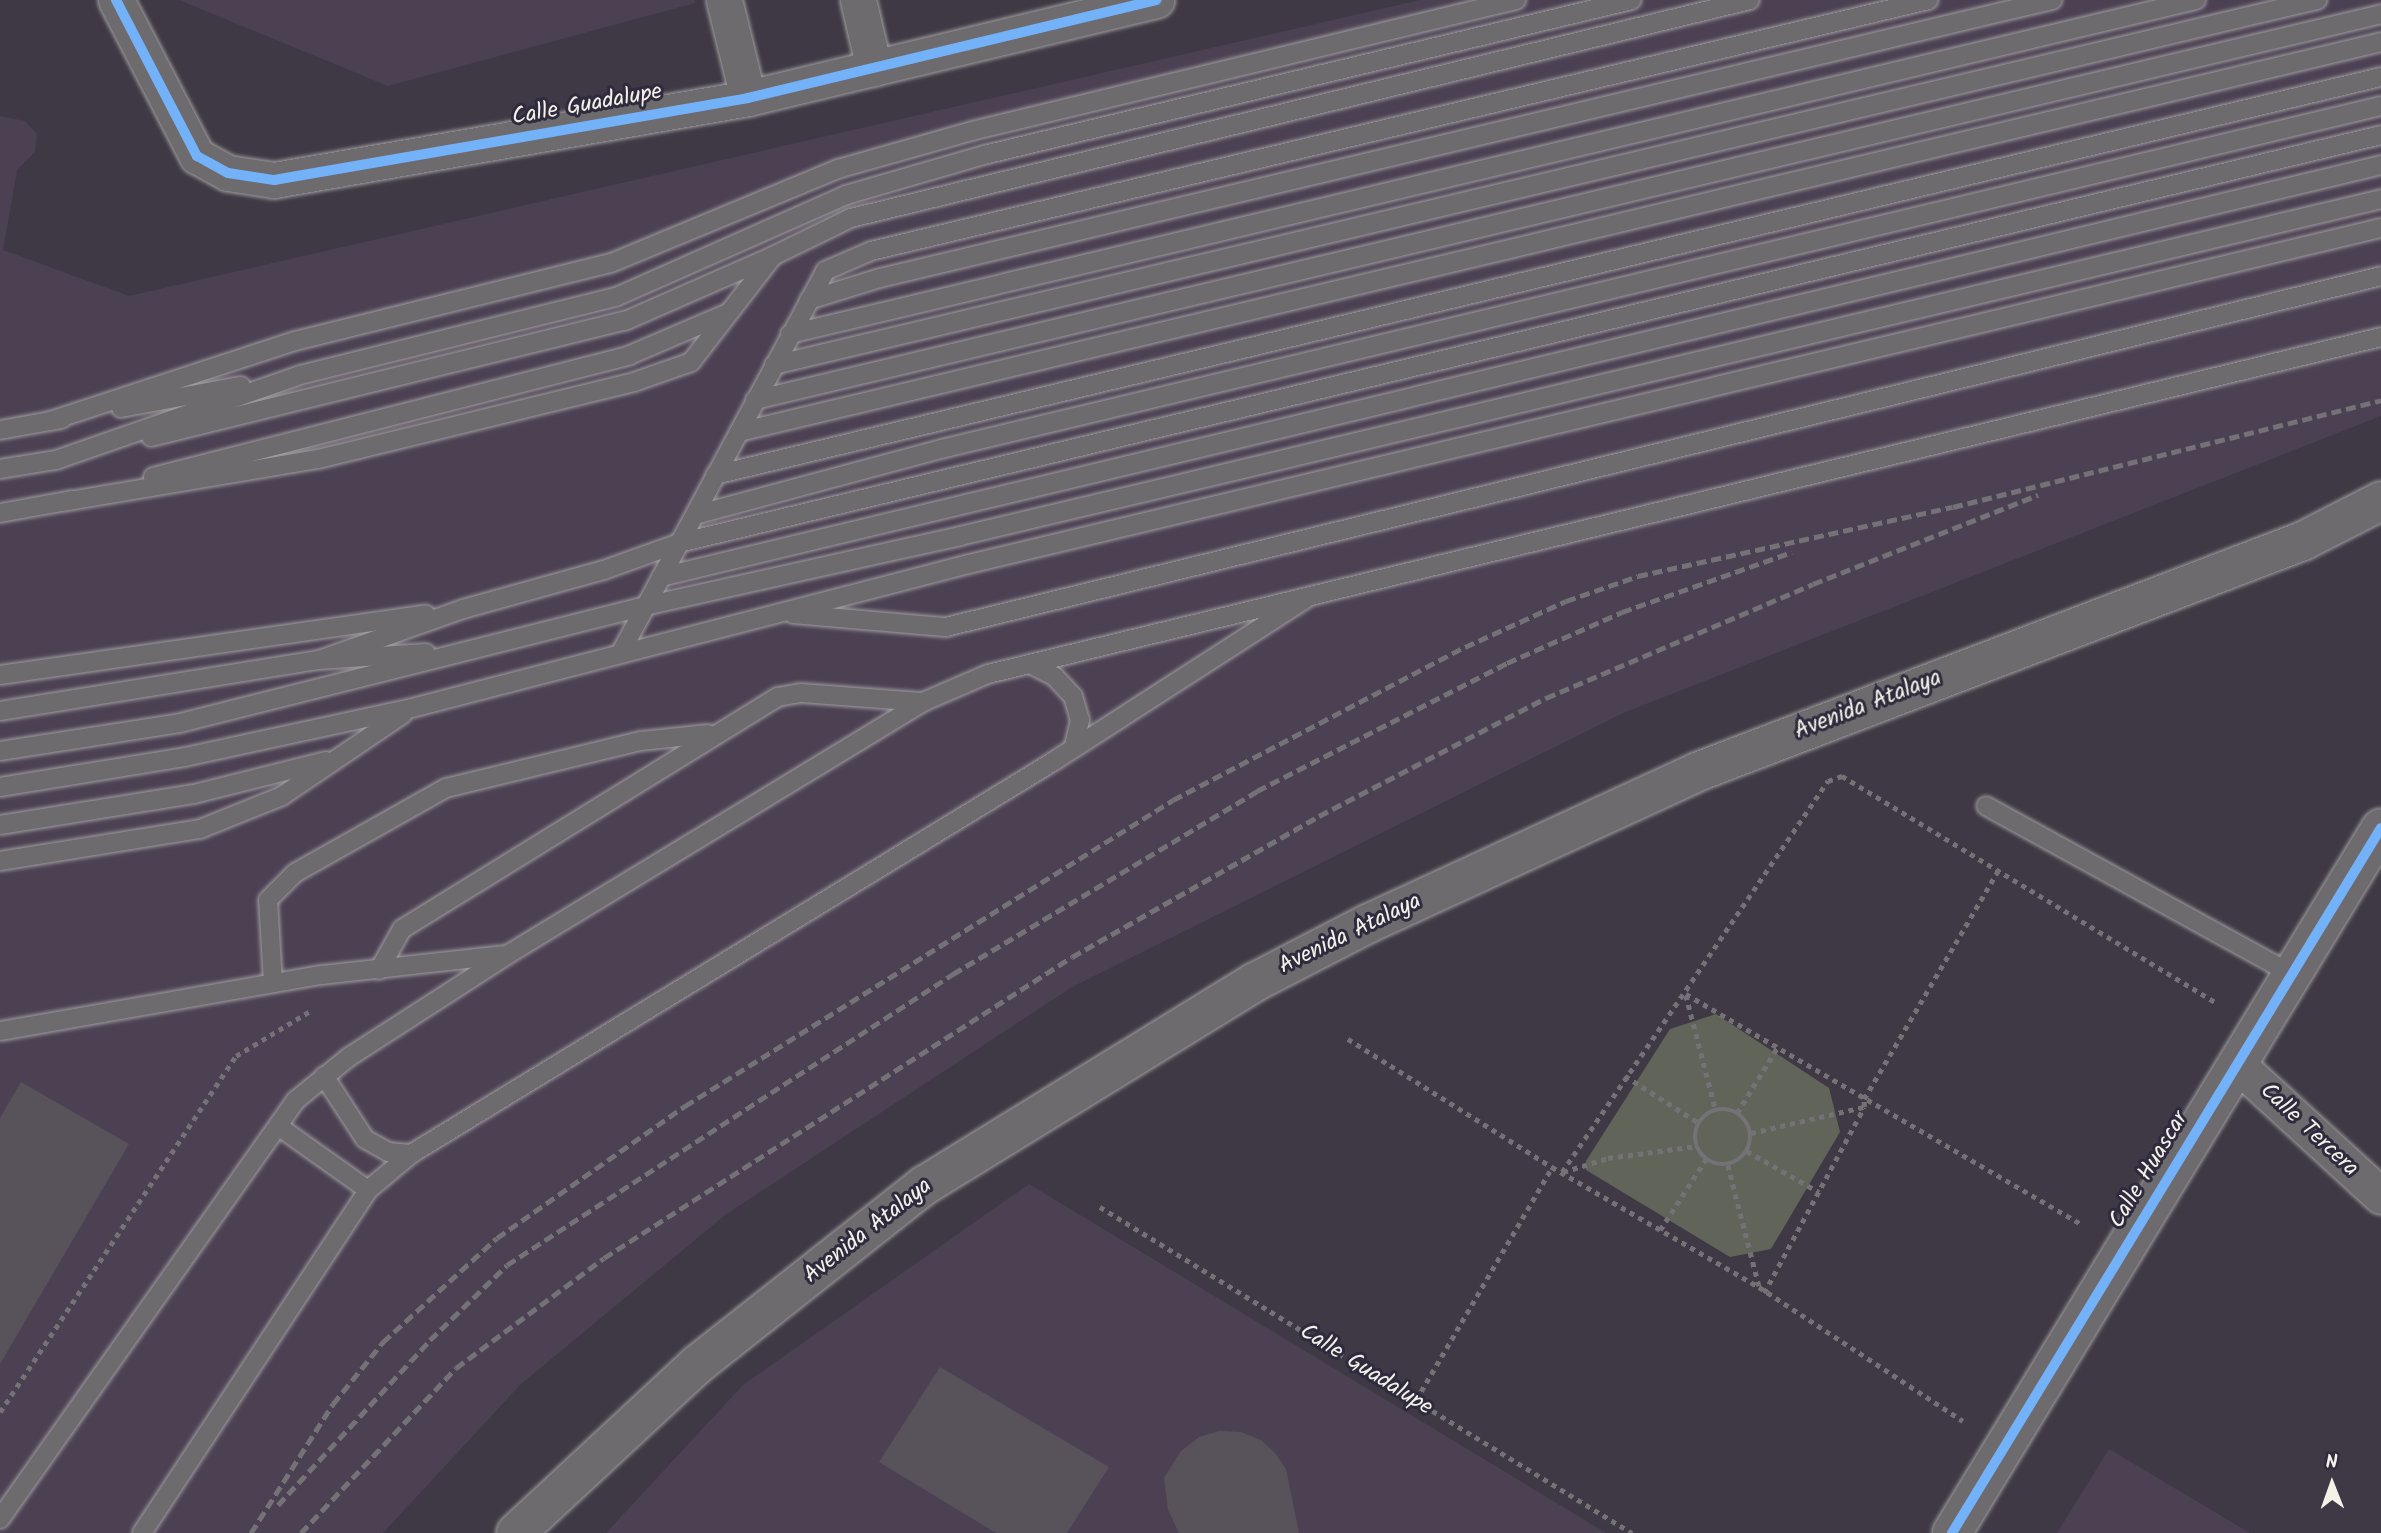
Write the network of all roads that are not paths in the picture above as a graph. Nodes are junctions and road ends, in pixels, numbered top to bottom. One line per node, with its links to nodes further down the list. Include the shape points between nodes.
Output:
1 (116, 0): 16 (street, Calle Guadalupe, via 197,156 228,173 274,180)
2 (724, 0): 16 (street)
3 (858, 0): 14 (street)
4 (1156, 0): 14 (street, Calle Guadalupe)
5 (1516, 0): 31 (lane, via 838,169 611,263 295,341)
6 (1632, 0): 29 (lane, via 984,155 846,195 615,297)
7 (1750, 0): 22 (lane, via 864,215)
8 (1928, 0): 24 (lane, via 871,251 825,271)
9 (2052, 0): 24 (lane, via 880,278)
10 (2196, 0): 26 (lane)
11 (2317, 0): 28 (lane)
12 (2381, 13): 30 (lane)
13 (2381, 42): 33 (lane)
14 (874, 68): 16 (street, Calle Guadalupe)
15 (2381, 77): 36 (lane)
16 (748, 98)
17 (2381, 106): 40 (lane, via 941,449)
18 (2381, 135): 43 (lane)
19 (2381, 165): 44 (lane)
20 (2381, 199): 46 (lane, via 960,536)
21 (2381, 228): 48 (lane)
22 (773, 256): 25 (lane); 34 (lane, via 625,321)
23 (2381, 276): 48 (lane, via 946,627)
24 (808, 300): 26 (lane)
25 (729, 313): 38 (lane, via 629,355 314,432); 38 (lane, via 691,362 634,382 318,459)
26 (790, 334): 28 (lane)
27 (2381, 337): 45 (lane)
28 (774, 365): 30 (lane)
29 (300, 374): 31 (lane); 34 (lane)
30 (755, 400): 33 (lane)
31 (50, 422): 32 (lane)
32 (0, 430)
33 (739, 432): 36 (lane)
34 (56, 460): 35 (lane)
35 (0, 469)
36 (716, 474): 40 (lane)
37 (2381, 501): 42 (main road, Avenida Atalaya)
38 (63, 502): 39 (lane)
39 (0, 513)
40 (695, 514): 43 (lane)
41 (2381, 526): 42 (main road, Avenida Atalaya)
42 (2303, 541): 79 (main road, Avenida Atalaya, via 1697,772 1367,924 1255,982 925,1185 698,1364)
43 (679, 543): 44 (lane); 47 (lane, via 604,570)
44 (661, 577): 46 (lane)
45 (1317, 592): 52 (lane); 58 (lane)
46 (646, 606): 49 (lane); 50 (lane)
47 (463, 609): 51 (lane); 53 (lane)
48 (777, 613): 50 (lane)
49 (472, 650): 51 (lane); 59 (lane, via 180,723)
50 (620, 654): 55 (lane)
51 (319, 660): 56 (lane)
52 (1030, 664): 54 (lane, via 988,674); 58 (lane, via 1055,677 1073,696 1080,720)
53 (0, 675)
54 (923, 702): 57 (lane, via 800,693 778,697); 66 (lane)
55 (412, 708): 60 (lane); 61 (lane, via 186,757)
56 (0, 711)
57 (713, 734): 67 (lane, via 402,929); 69 (lane, via 641,741 446,788 295,873 268,900)
58 (1074, 747): 74 (lane)
59 (0, 751)
60 (338, 758): 63 (lane, via 194,794); 65 (lane, via 282,796 200,829)
61 (0, 787)
62 (1986, 806): 68 (lane)
63 (0, 825)
64 (2381, 828): 68 (main road, Calle Huascar)
65 (0, 861)
66 (507, 955): 67 (lane); 72 (lane)
67 (379, 970): 69 (lane)
68 (2292, 974): 71 (main road, Calle Huascar)
69 (272, 983): 70 (lane)
70 (0, 1031)
71 (2237, 1064): 76 (street, Calle Tercera); 80 (main road, Calle Huascar)
72 (324, 1076): 73 (lane, via 296,1100); 74 (lane, via 365,1139 388,1152)
73 (278, 1126): 75 (lane); 77 (lane)
74 (411, 1154): 75 (lane)
75 (368, 1190): 78 (lane)
76 (2381, 1196)
77 (0, 1518)
78 (142, 1533)
79 (516, 1533)
80 (1952, 1533)

